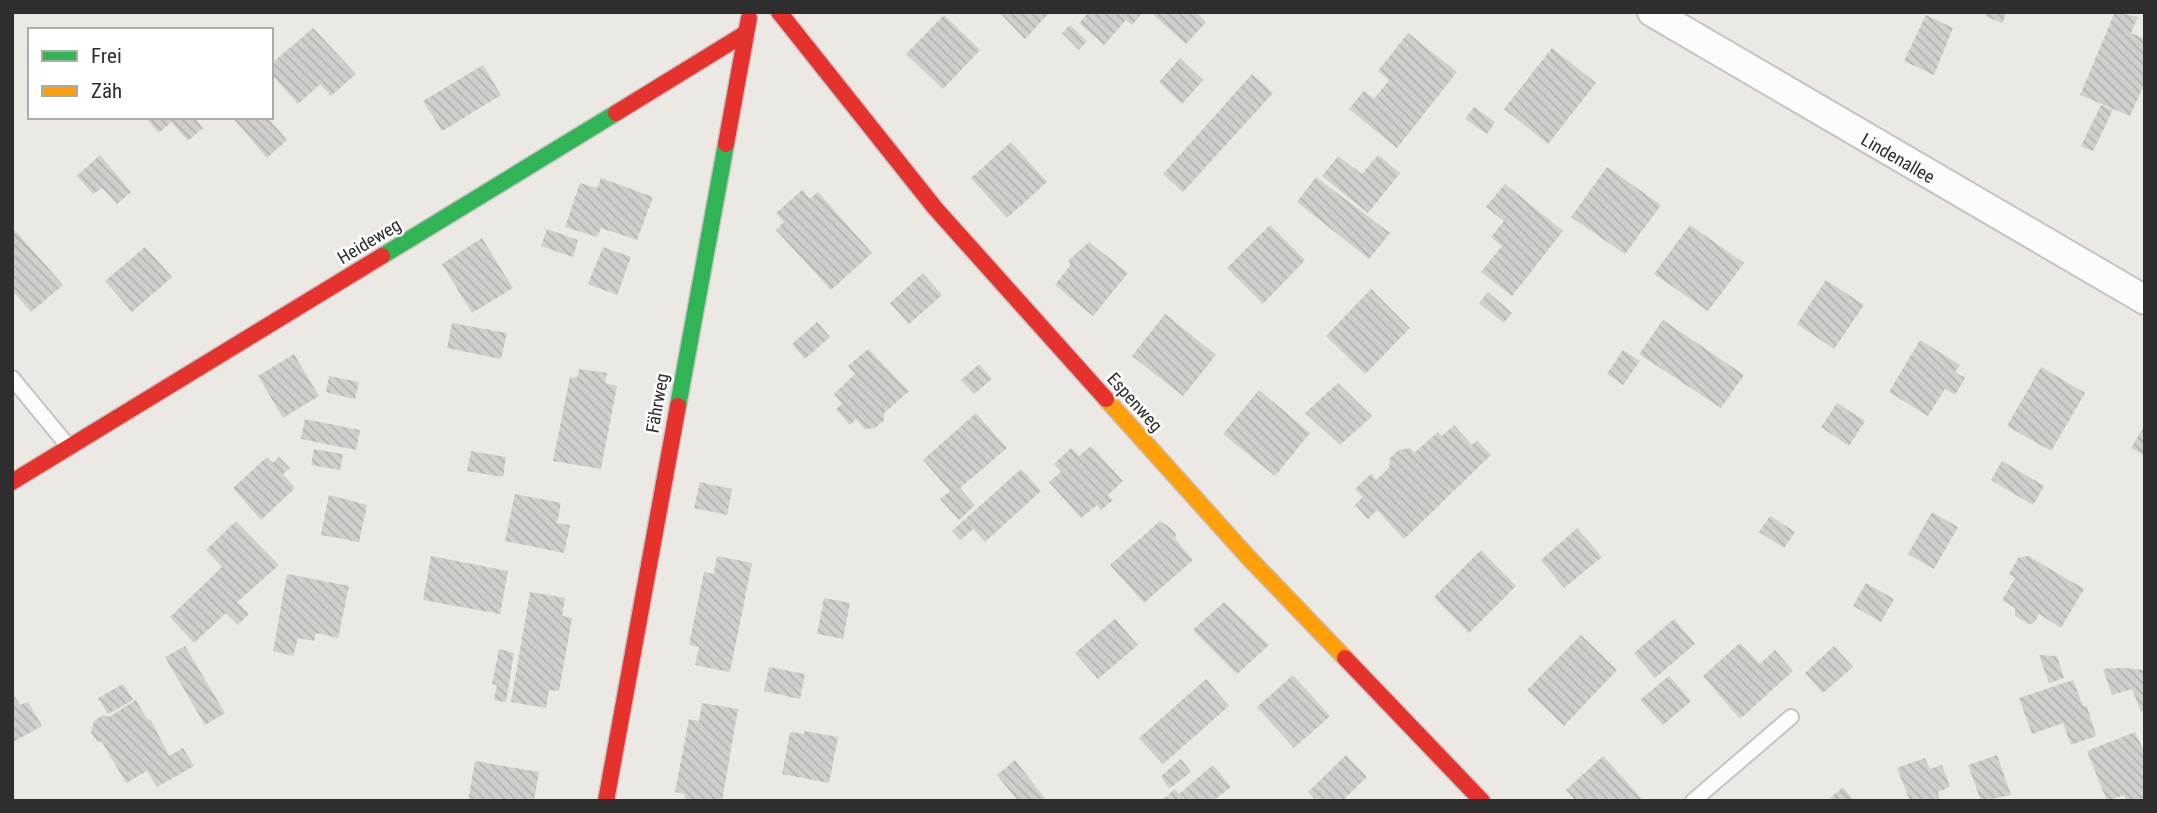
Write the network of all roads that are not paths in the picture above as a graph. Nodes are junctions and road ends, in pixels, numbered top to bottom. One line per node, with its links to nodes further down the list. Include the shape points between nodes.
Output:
1 (750, 12): 4 (street, Fährweg)
2 (779, 12): 11 (street, Espenweg, via 944,218 1248,557)
3 (1652, 12): 5 (street, Lindenallee)
4 (746, 33): 7 (street, Heideweg); 10 (street, Fährweg)
5 (2145, 300)
6 (12, 377): 7 (lane)
7 (69, 447): 8 (street, Heideweg)
8 (12, 482)
9 (1791, 717): 12 (lane)
10 (606, 801)
11 (1482, 801)
12 (1693, 801)

